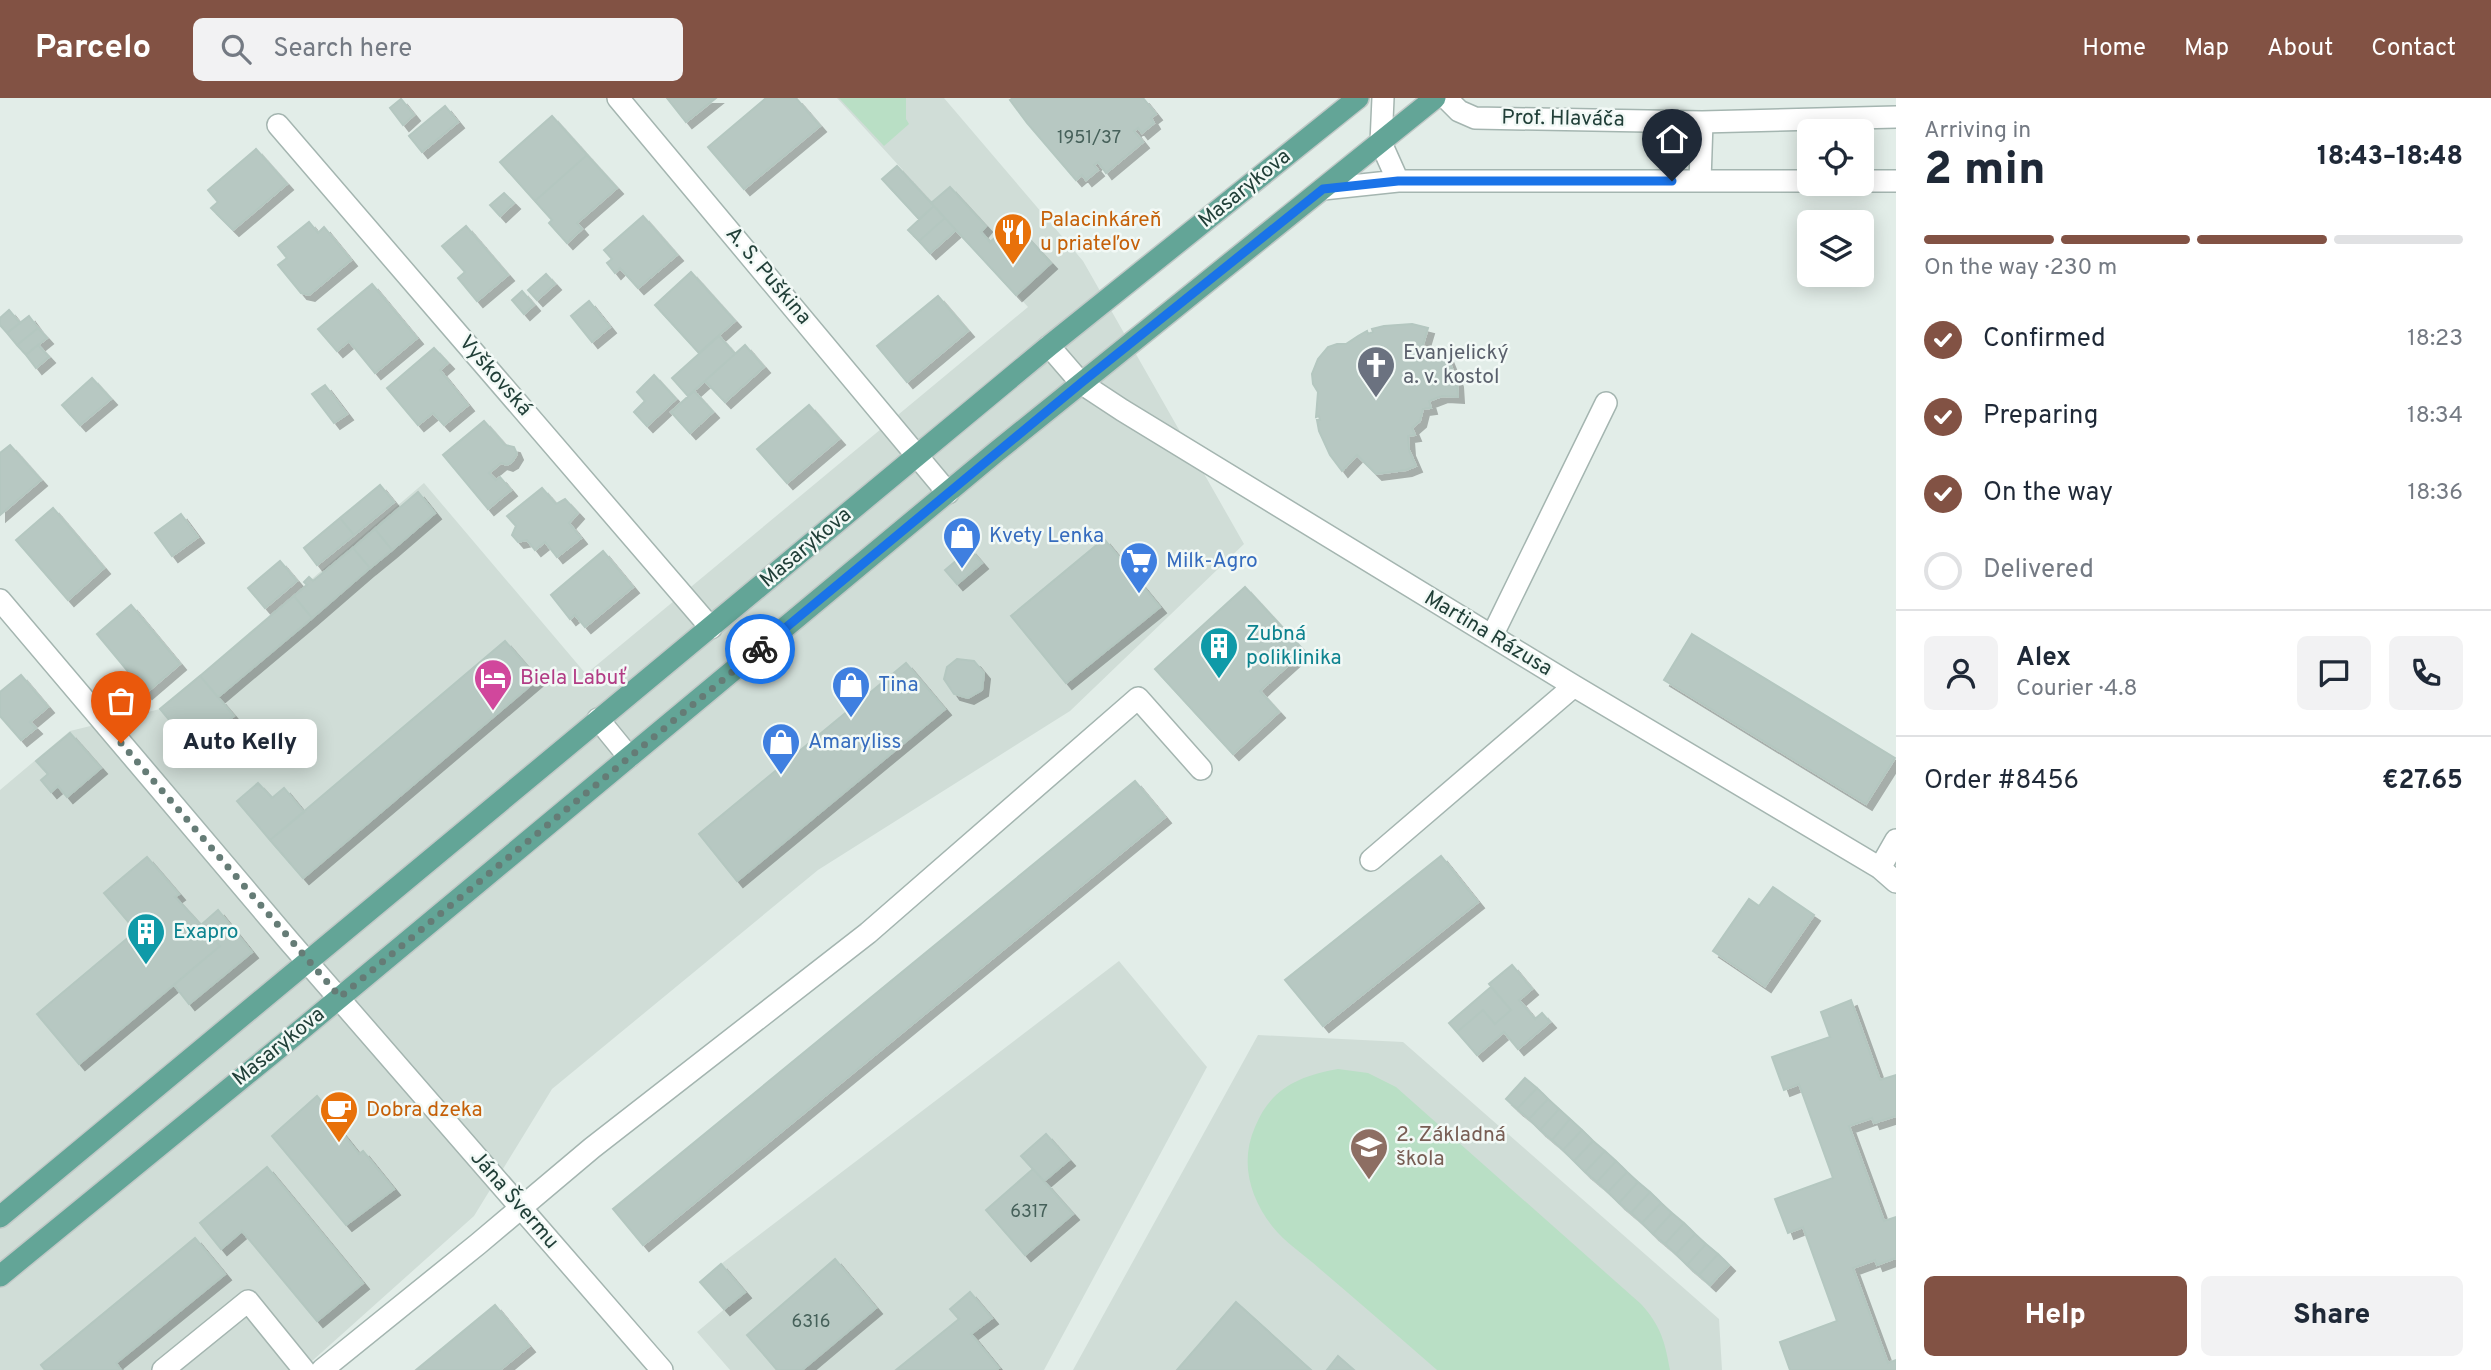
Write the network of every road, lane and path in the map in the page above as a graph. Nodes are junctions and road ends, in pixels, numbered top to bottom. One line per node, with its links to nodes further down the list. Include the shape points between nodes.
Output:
1 (618, 98): 19 (street, A. S. Puškina)
2 (1358, 98): 16 (main road, Masarykova)
3 (1383, 98): 9 (street)
4 (1435, 98): 9 (main road, Masarykova)
5 (1446, 98): 7 (street, Prof. Hlaváča, via 1475,118)
6 (1896, 117): 7 (street, Prof. Hlaváča)
7 (1702, 122): 11 (street)
8 (278, 125): 22 (street, Vyškovská)
9 (1381, 143): 10 (street); 15 (main road, Masarykova)
10 (1398, 181): 11 (street); 15 (street)
11 (1700, 181): 12 (street)
12 (1797, 181)
13 (1874, 181): 14 (street)
14 (1896, 181)
15 (1323, 189): 17 (main road, Masarykova)
16 (1049, 346): 17 (street, Martina Rázusa); 19 (main road, Masarykova)
17 (1081, 383): 20 (main road, Masarykova); 23 (street, Martina Rázusa)
18 (1606, 403): 23 (street)
19 (918, 454): 20 (street, A. S. Puškina); 22 (main road, Masarykova)
20 (948, 493): 26 (main road, Masarykova)
21 (0, 600): 31 (street, Jána Švermu)
22 (711, 628): 25 (main road, Masarykova)
23 (1492, 636): 24 (street, Martina Rázusa)
24 (1574, 686): 29 (street); 30 (street, Martina Rázusa)
25 (598, 719): 26 (street); 31 (main road, Masarykova)
26 (629, 757): 32 (main road, Masarykova)
27 (1201, 769): 33 (street, via 1138,698 868,933)
28 (1896, 840): 30 (street)
29 (1371, 860)
30 (1888, 875)
31 (307, 961): 32 (street, Jána Švermu); 34 (main road, Masarykova)
32 (340, 997): 33 (street, Jána Švermu); 35 (main road, Masarykova)
33 (521, 1208): 38 (street); 39 (street, Jána Švermu)
34 (0, 1217)
35 (0, 1276)
36 (163, 1370): 37 (street, via 248,1301)
37 (303, 1370)
38 (322, 1370)
39 (662, 1370)

